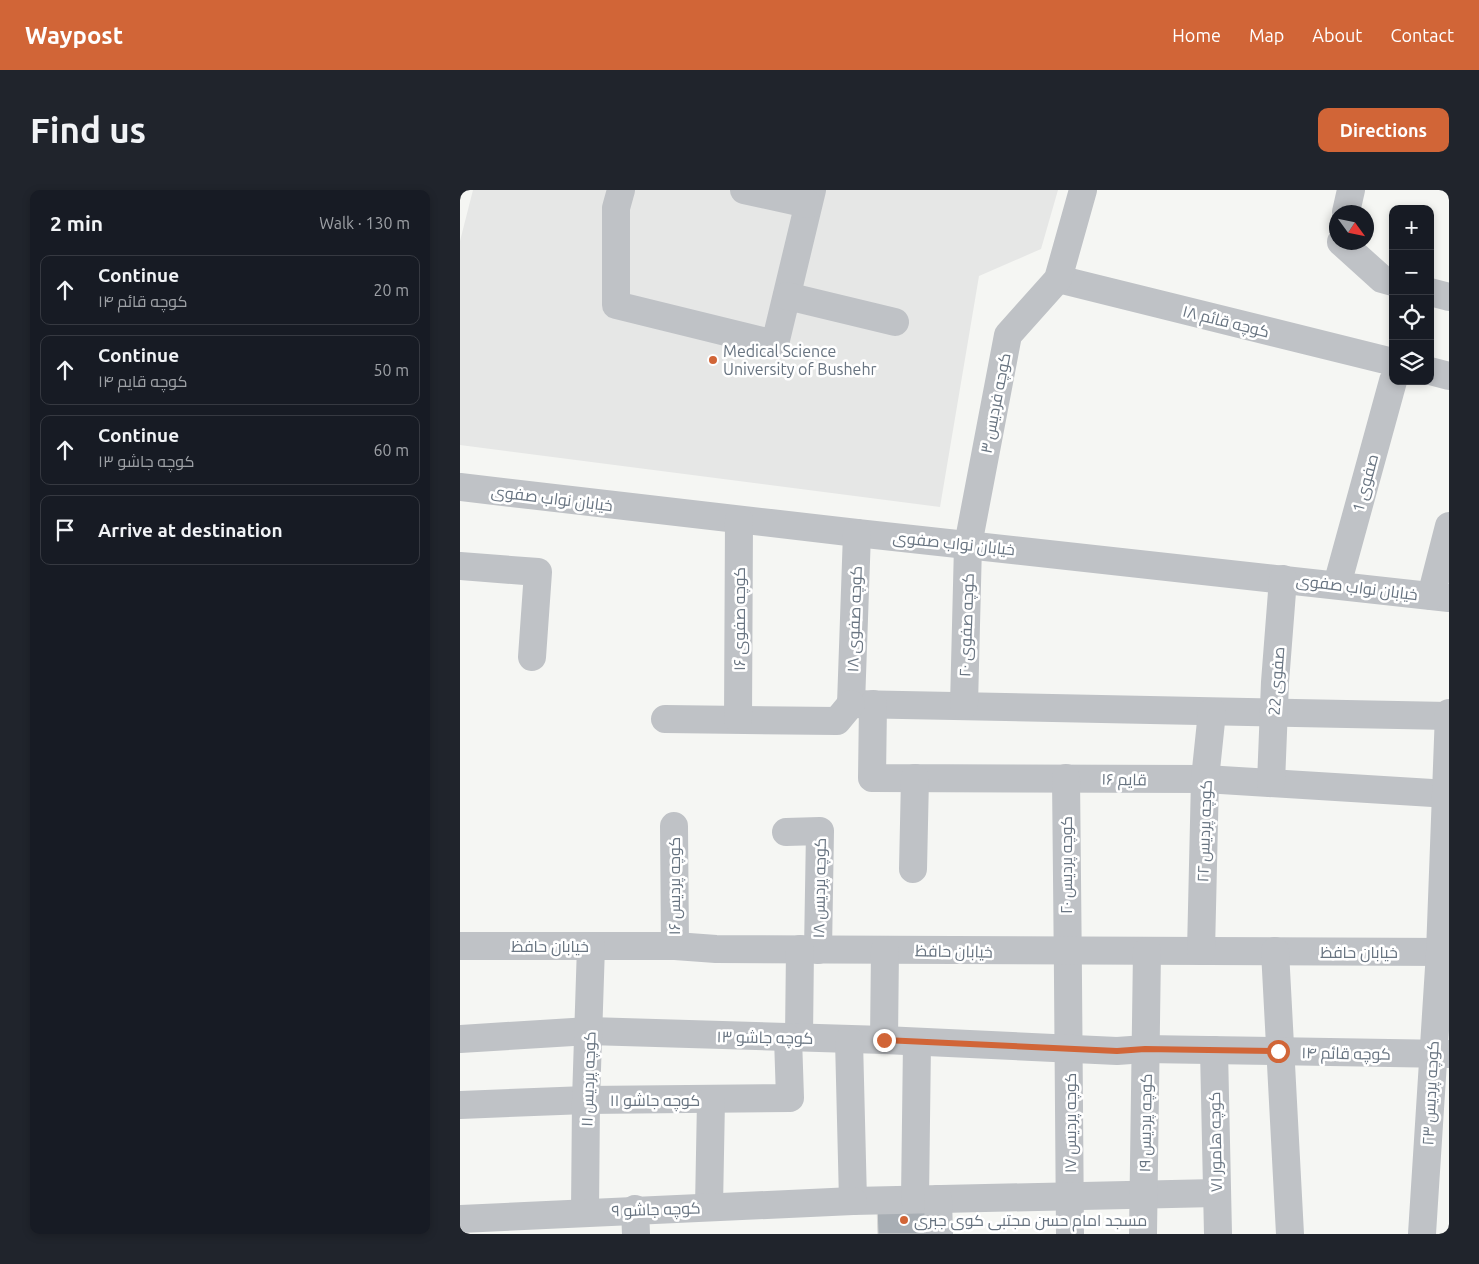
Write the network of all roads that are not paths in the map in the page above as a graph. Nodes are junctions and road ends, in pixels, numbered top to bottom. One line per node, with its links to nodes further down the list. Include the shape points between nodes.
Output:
1 (621, 190): 11 (street, via 616,208 616,305 775,344)
2 (744, 190): 5 (street)
3 (1084, 190): 8 (street)
4 (1350, 190): 6 (street)
5 (810, 197): 11 (street)
6 (1347, 205)
7 (1350, 250): 9 (street, via 1382,279)
8 (1058, 279): 14 (street, کوچه قائم ۱۸); 22 (street, کوچه فردیس ۳, via 1008,335)
9 (1389, 281)
10 (1434, 293): 12 (street)
11 (787, 296): 13 (street)
12 (1449, 297)
13 (895, 322)
14 (1389, 361)
15 (1434, 372): 16 (street)
16 (1449, 376)
17 (1392, 385): 25 (street, صفوی 1)
18 (460, 487): 19 (street, خیابان نواب صفوی)
19 (739, 520): 21 (street, خیابان نواب صفوی); 34 (street, کوچه صفوی ۱۶)
20 (1449, 526): 26 (street)
21 (857, 533): 22 (street, خیابان نواب صفوی); 28 (street, کوچه صفوی ۱۸)
22 (968, 545): 24 (street, خیابان نواب صفوی); 29 (street, کوچه صفوی ۲۰)
23 (460, 566): 27 (street, via 538,572)
24 (1283, 578): 25 (street, خیابان نواب صفوی); 31 (street, صفوی 22)
25 (1337, 585): 26 (street, خیابان نواب صفوی)
26 (1440, 597)
27 (532, 657)
28 (862, 704): 29 (street); 34 (street, via 837,721); 35 (street, قایم ۱۶, via 872,778)
29 (964, 705): 30 (street)
30 (1212, 712): 31 (street); 37 (street, کوچه پردیس ۲۲)
31 (1274, 713): 32 (street); 38 (street, صفوی 22)
32 (1449, 715): 39 (street, کوچه پردیس ۲۳)
33 (665, 719): 34 (street)
34 (738, 719)
35 (915, 778): 36 (street, قایم ۱۶); 42 (street)
36 (1066, 778): 37 (street, قایم ۱۶); 51 (street, کوچه پردیس ۲۰)
37 (1206, 779): 38 (street, قایم ۱۶); 49 (street, کوچه پردیس ۲۲)
38 (1271, 783): 39 (street, قایم ۱۶)
39 (1447, 794): 52 (street, کوچه پردیس ۲۳)
40 (674, 826): 45 (street, کوچه پردیس ۱۶)
41 (786, 832): 46 (street, کوچه پردیس ۱۸, via 820,831)
42 (913, 869)
43 (460, 946): 44 (street, خیابان حافظ)
44 (591, 946): 45 (street, خیابان حافظ); 53 (street, کوچه پردیس ۱۱)
45 (675, 946): 46 (street, خیابان حافظ)
46 (809, 950): 47 (street, خیابان حافظ); 54 (street)
47 (885, 950): 51 (street, خیابان حافظ); 57 (street)
48 (1147, 951): 49 (street, خیابان حافظ); 51 (street, خیابان حافظ); 60 (street, کوچه پردیس ۱۹)
49 (1201, 951): 50 (street, خیابان حافظ)
50 (1275, 951): 52 (street, خیابان حافظ); 62 (street)
51 (1067, 952): 59 (street, کوچه پردیس ۱۷)
52 (1444, 952): 63 (street, کوچه پردیس ۲۳)
53 (590, 1031): 54 (street, کوچه جاشو ۱۳); 55 (street, کوچه جاشو ۱۳); 64 (street, کوچه پردیس ۱۱)
54 (794, 1038): 56 (street, کوچه جاشو ۱۳); 65 (street, کوچه جاشو ۱۱, via 790,1098)
55 (460, 1039)
56 (849, 1040): 57 (street, کوچه جاشو ۱۳); 71 (street)
57 (884, 1040): 58 (street, کوچه جاشو ۱۳)
58 (916, 1042): 59 (street, کوچه جاشو ۱۳); 70 (street)
59 (1070, 1048): 60 (street, کوچه جاشو ۱۳); 69 (street, کوچه پردیس ۱۷)
60 (1145, 1049): 61 (street, کوچه قائم ۱۴); 68 (street, کوچه پردیس ۱۹)
61 (1214, 1050): 62 (street, کوچه قائم ۱۴); 67 (street, کوچه هامور ۷۱)
62 (1278, 1051): 63 (street, کوچه قائم ۱۴); 80 (street)
63 (1440, 1054): 81 (street, کوچه پردیس ۲۳)
64 (586, 1100): 65 (street, کوچه جاشو ۱۱); 66 (street, کوچه جاشو ۱۱); 73 (street, کوچه پردیس ۱۱)
65 (711, 1100): 72 (street)
66 (460, 1105)
67 (1216, 1193): 68 (street, کوچه جاشو ۹); 79 (street, کوچه هامور ۷۱)
68 (1144, 1195): 69 (street, کوچه جاشو ۹); 78 (street, کوچه پردیس ۱۹)
69 (1070, 1196): 70 (street, کوچه جاشو ۹); 77 (street, کوچه پردیس ۱۷)
70 (927, 1199): 71 (street, کوچه جاشو ۹); 76 (street)
71 (853, 1200): 72 (street, کوچه جاشو ۹)
72 (709, 1207): 75 (street, کوچه جاشو ۹)
73 (585, 1212): 74 (street, کوچه جاشو ۹); 75 (street, کوچه جاشو ۹)
74 (460, 1219)
75 (635, 1222)
76 (939, 1234)
77 (1070, 1234)
78 (1143, 1234)
79 (1218, 1234)
80 (1290, 1234)
81 (1422, 1234)

